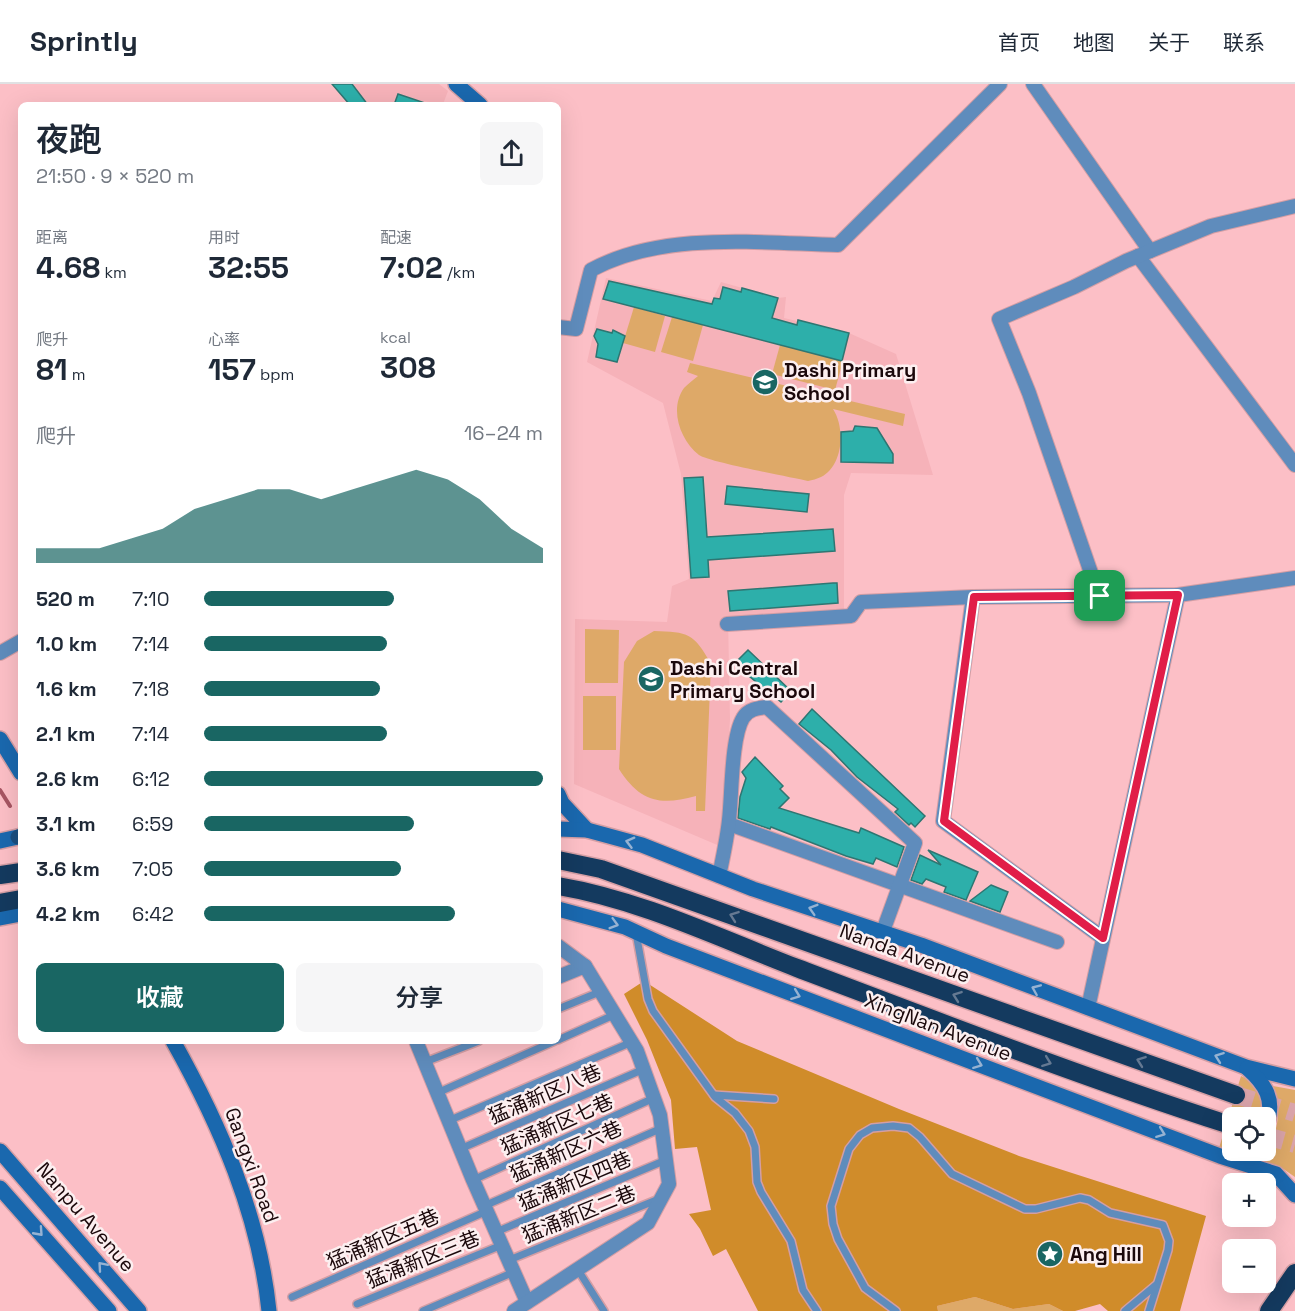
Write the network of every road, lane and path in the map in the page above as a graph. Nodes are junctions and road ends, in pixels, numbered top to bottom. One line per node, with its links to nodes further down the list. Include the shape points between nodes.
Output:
1 (456, 84): 4 (main road)
2 (1000, 84): 7 (street, via 838,245 720,242 640,251 612,259 591,270 576,329)
3 (1033, 84): 6 (street)
4 (477, 102)
5 (1295, 206): 6 (street, via 1211,226)
6 (1144, 254): 8 (street); 11 (street, via 999,319)
7 (561, 327)
8 (1295, 465)
9 (1295, 578): 10 (street)
10 (1178, 595): 11 (street); 37 (street)
11 (1100, 596): 12 (street)
12 (974, 597): 13 (street, via 861,602 851,616); 37 (street, via 944,821)
13 (728, 624)
14 (18, 643): 15 (street)
15 (0, 653)
16 (0, 739): 17 (main road)
17 (18, 769)
18 (561, 801): 21 (main road)
19 (729, 824): 27 (street); 28 (street); 28 (street, via 743,717 754,709 767,707 915,843)
20 (561, 829): 21 (main road)
21 (587, 831): 27 (main road, one-way to 21, via 642,845)
22 (18, 837): 23 (main road)
23 (0, 841)
24 (561, 861): 58 (highway, Nanda Avenue, one-way to 24, via 602,869)
25 (18, 872): 26 (highway)
26 (0, 875)
27 (719, 876): 35 (main road, one-way to 27)
28 (899, 885): 35 (street); 38 (street)
29 (561, 887): 63 (highway, one-way to 63, via 596,893 673,920 1107,1085)
30 (18, 900): 31 (highway)
31 (0, 903)
32 (561, 910): 36 (main road, XingNan Avenue, one-way to 36)
33 (18, 915): 34 (main road)
34 (0, 918)
35 (883, 931): 44 (main road, one-way to 35)
36 (636, 933): 57 (lane, via 653,1011); 67 (main road, XingNan Avenue, one-way to 67)
37 (1103, 938): 44 (street)
38 (1057, 942)
39 (561, 948): 40 (street)
40 (585, 966): 41 (street); 42 (street)
41 (561, 976)
42 (602, 991): 43 (lane); 45 (street)
43 (561, 1008)
44 (1088, 1008): 53 (main road, one-way to 44)
45 (616, 1014): 46 (lane); 47 (street)
46 (561, 1038)
47 (632, 1042): 54 (street); 62 (lane)
48 (175, 1044): 84 (main road, Gangxi Road, via 223,1137 237,1177 255,1235)
49 (417, 1044): 52 (street)
50 (471, 1044): 52 (lane)
51 (548, 1044): 56 (lane)
52 (425, 1062): 56 (street)
53 (1246, 1067): 55 (main road); 61 (main road, via 1261,1080 1270,1096)
54 (644, 1069): 59 (street); 65 (lane, 猛涌新区八巷)
55 (1295, 1079)
56 (437, 1093): 62 (street)
57 (714, 1095): 60 (lane); 88 (lane, via 749,1131 757,1182 791,1240 803,1290)
58 (1236, 1095)
59 (654, 1098): 64 (street); 69 (lane, 猛涌新区七巷)
60 (774, 1099)
61 (1268, 1107)
62 (448, 1121): 65 (street)
63 (1222, 1122)
64 (662, 1128): 68 (street); 73 (lane, 猛涌新区六巷)
65 (460, 1149): 69 (street)
66 (0, 1151): 83 (main road, Nanpu Avenue, one-way to 66)
67 (1220, 1156): 71 (main road, XingNan Avenue, via 1276,1174)
68 (666, 1160): 72 (street, via 669,1184); 74 (lane, 猛涌新区四巷)
69 (473, 1180): 73 (street)
70 (0, 1188): 82 (main road, one-way to 82)
71 (1295, 1195)
72 (662, 1198): 75 (lane, 猛涌新区二巷); 76 (street, via 648,1223)
73 (485, 1208): 74 (street); 79 (lane, 猛涌新区五巷)
74 (499, 1239): 75 (street); 81 (lane, 猛涌新区三巷)
75 (512, 1266): 80 (street); 85 (lane, 猛涌新区二巷)
76 (578, 1270): 80 (street); 87 (lane)
77 (1294, 1272): 92 (highway)
78 (1158, 1284): 89 (lane, via 1169,1241 1163,1225 1110,1214 1080,1198 1025,1209 952,1174 909,1128 872,1128 849,1149 831,1206 832,1216 838,1239 865,1288); 90 (lane); 91 (lane)
79 (292, 1298)
80 (527, 1302): 86 (street)
81 (357, 1304)
82 (109, 1311)
83 (139, 1311)
84 (268, 1311)
85 (423, 1311)
86 (514, 1311)
87 (604, 1311)
88 (817, 1311)
89 (896, 1311)
90 (1125, 1311)
91 (1149, 1311)
92 (1269, 1311)

